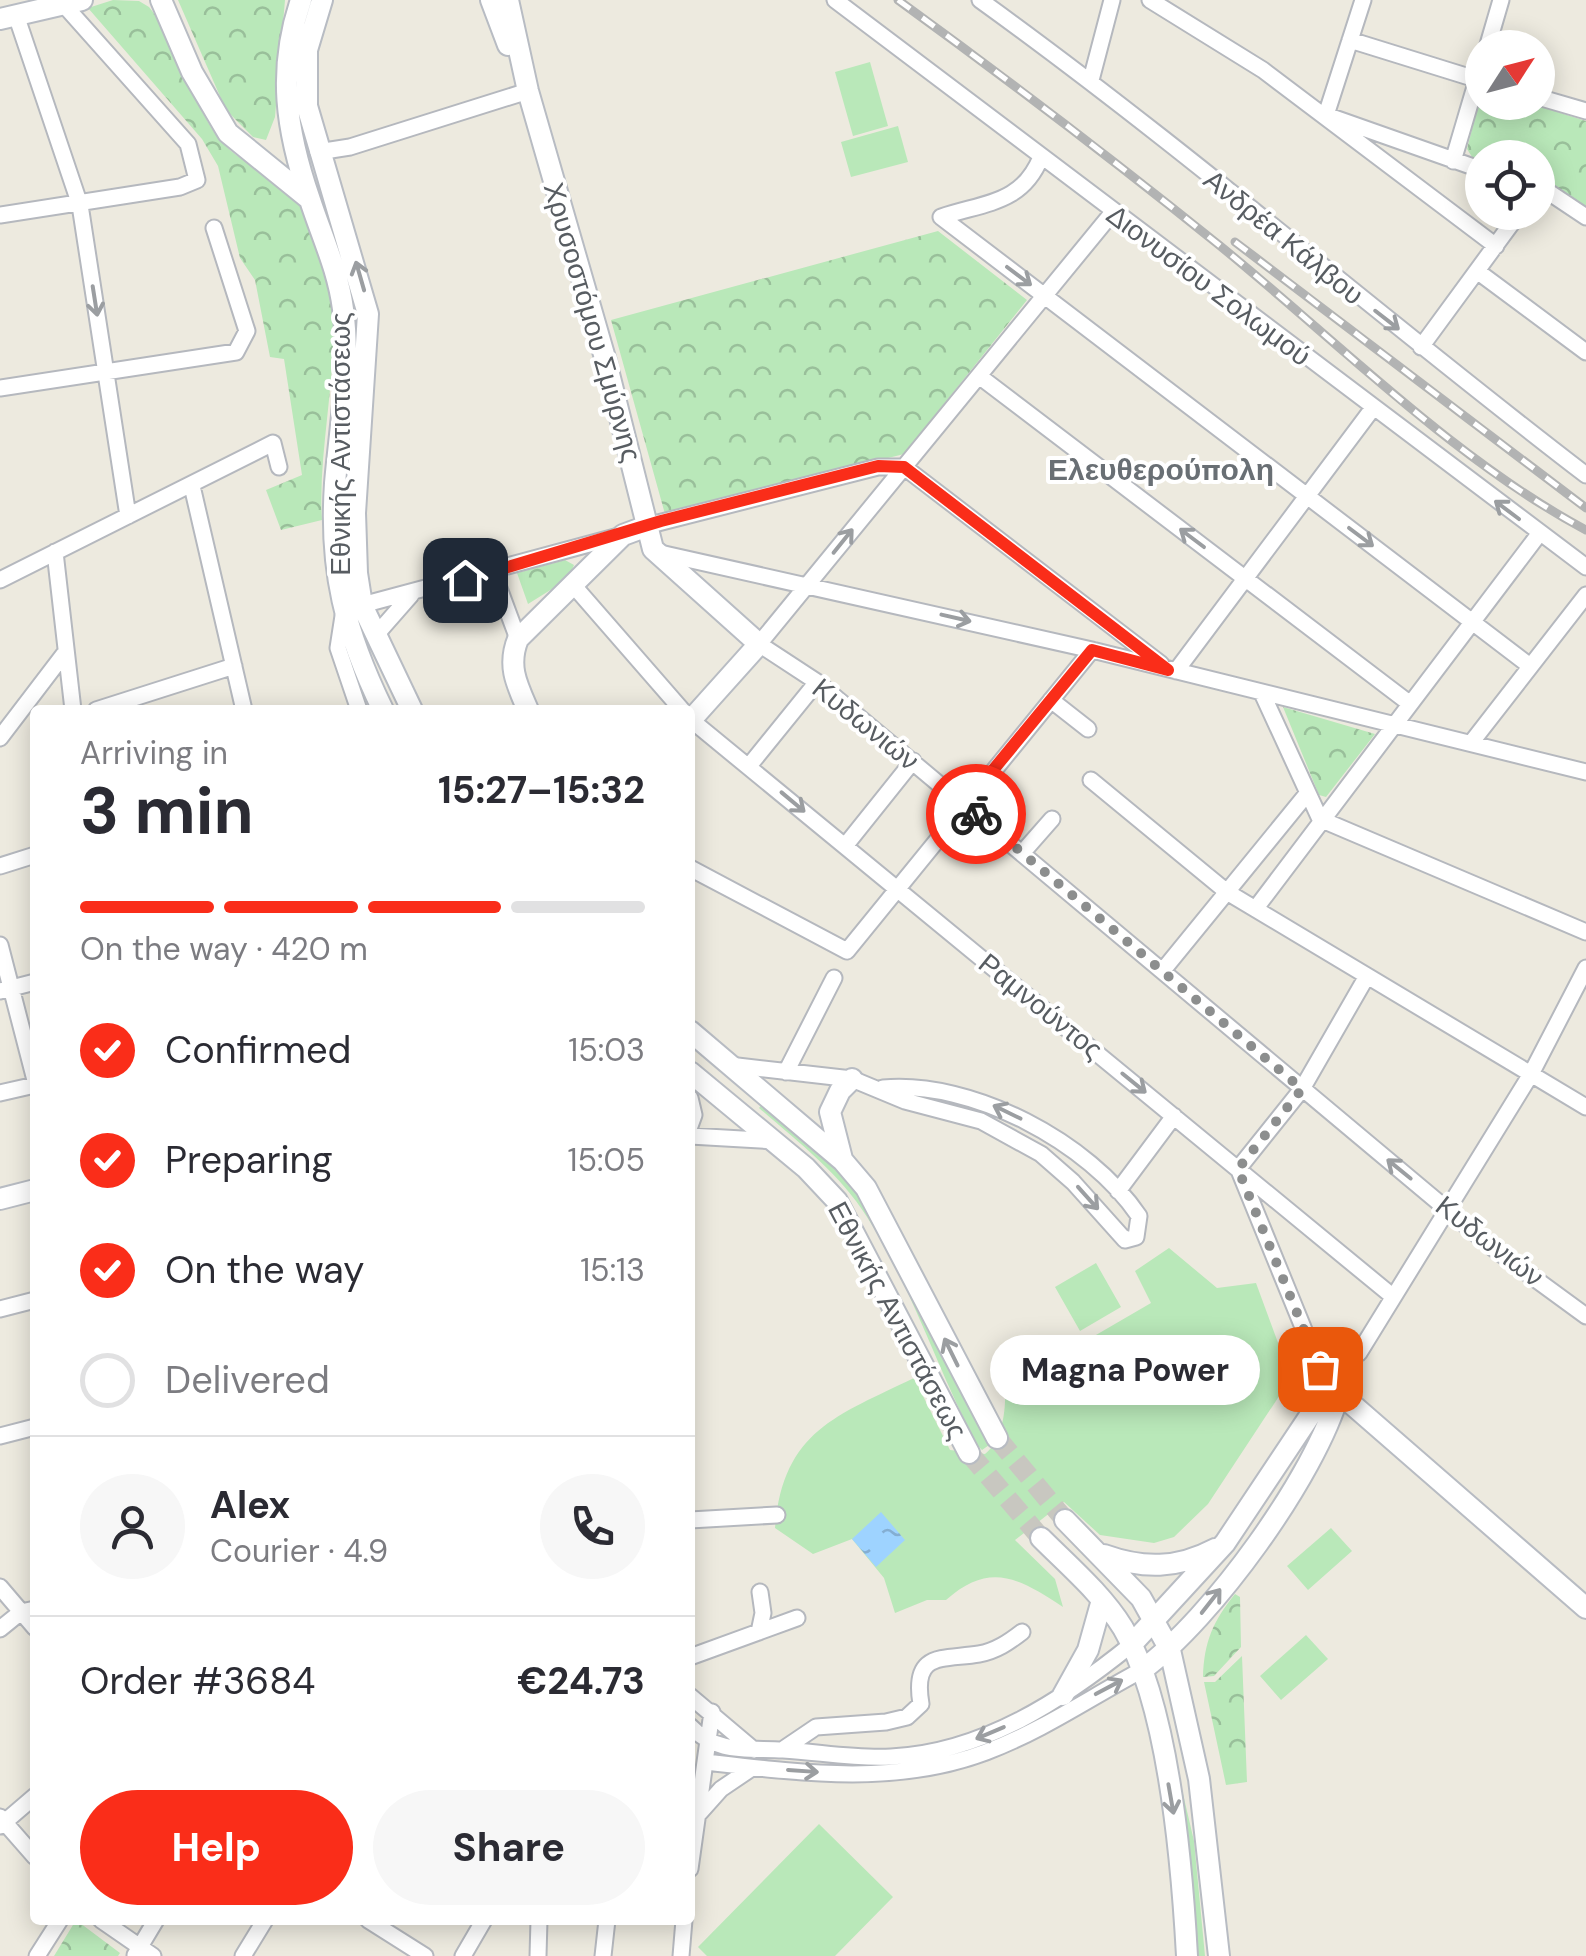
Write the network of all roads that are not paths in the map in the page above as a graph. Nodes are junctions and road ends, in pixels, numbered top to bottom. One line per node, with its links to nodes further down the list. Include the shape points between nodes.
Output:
1 (161, 0): 25 (main road, via 210,108)
2 (301, 0): 20 (main road, Εθνικής Αντιστάσεως, via 287,45)
3 (322, 0): 24 (main road, Εθνικής Αντιστάσεως, via 304,72)
4 (491, 0): 18 (main road, Χρυσοστόμου Σμύρνης)
5 (508, 0): 18 (main road, Χρυσοστόμου Σμύρνης)
6 (835, 0): 26 (street, Διονυσίου Σολωμού)
7 (980, 0): 17 (street, Ανδρέα Κάλβου)
8 (1112, 0): 17 (street)
9 (1150, 0): 22 (street)
10 (1363, 0): 15 (street)
11 (1502, 0): 14 (street)
12 (74, 3): 13 (main road); 31 (street, via 188,144 197,180)
13 (8, 17): 31 (street)
14 (1493, 30)
15 (1350, 40): 16 (street); 22 (street)
16 (1465, 70)
17 (1091, 80): 40 (street, Ανδρέα Κάλβου, one-way to 40)
18 (528, 91): 24 (street); 52 (main road, Χρυσοστόμου Σμύρνης)
19 (1555, 102): 21 (street)
20 (286, 109): 25 (main road, via 278,149); 30 (main road, Εθνικής Αντιστάσεως)
21 (1586, 112)
22 (1326, 114): 27 (street); 37 (street)
23 (1466, 120): 27 (street)
24 (318, 152): 65 (main road, Εθνικής Αντιστάσεως, one-way to 24, via 368,314)
25 (255, 157): 30 (main road)
26 (1040, 157): 32 (street, Διονυσίου Σολωμού); 39 (street, one-way to 39, via 1020,191 941,217)
27 (1453, 161): 28 (street)
28 (1465, 165)
29 (1555, 197): 34 (street)
30 (309, 199): 65 (main road, Εθνικής Αντιστάσεως, via 337,272 346,334 334,542)
31 (80, 204): 33 (street); 42 (street, one-way to 42)
32 (1113, 212): 39 (street); 45 (street, Διονυσίου Σολωμού)
33 (0, 216)
34 (1586, 216)
35 (214, 228): 42 (street, via 247,331 242,344 236,352)
36 (1507, 230): 37 (street)
37 (1496, 246): 38 (street)
38 (1478, 271): 40 (street); 41 (street)
39 (1045, 296): 43 (street); 50 (street)
40 (1421, 347): 48 (street, Ανδρέα Κάλβου)
41 (1586, 352)
42 (106, 372): 44 (street); 51 (street)
43 (979, 376): 47 (street); 59 (street, one-way to 43)
44 (0, 388)
45 (1373, 408): 50 (street); 54 (street, Διονυσίου Σολωμού, one-way to 45)
46 (279, 467): 49 (street, via 273,443)
47 (904, 467): 52 (street, via 878,466); 61 (street, one-way to 47); 74 (street)
48 (1586, 475)
49 (192, 486): 51 (street); 72 (street)
50 (1307, 496): 59 (street); 66 (street, one-way to 66)
51 (128, 516): 55 (street)
52 (650, 525): 53 (main road); 56 (main road, Χρυσοστόμου Σμύρνης)
53 (623, 534): 58 (street); 62 (main road)
54 (1539, 534): 57 (street, Διονυσίου Σολωμού); 66 (street)
55 (55, 552): 60 (street); 71 (street)
56 (656, 552): 61 (street); 69 (main road, Κυδωνιών)
57 (1586, 568)
58 (492, 572): 63 (street); 68 (street)
59 (1245, 578): 74 (street); 78 (street)
60 (0, 580)
61 (808, 584): 69 (street); 70 (street, one-way to 70)
62 (574, 586): 68 (main road); 86 (street)
63 (411, 595): 65 (street); 67 (street)
64 (1586, 595): 73 (street)
65 (353, 610): 67 (main road, Εθνικής Αντιστάσεως); 82 (street, via 338,648); 83 (main road, Εθνικής Αντιστάσεως, via 351,644)
66 (1472, 622): 73 (street); 78 (street)
67 (375, 636): 84 (main road, Εθνικής Αντιστάσεως)
68 (518, 639): 85 (main road, via 514,679)
69 (759, 644): 75 (street, Κυδωνιών); 87 (main road)
70 (1092, 650): 74 (street); 77 (street)
71 (64, 654): 79 (street); 91 (street)
72 (234, 666): 80 (street); 81 (street)
73 (1530, 666): 92 (street)
74 (1172, 670): 76 (street)
75 (816, 682): 93 (street, Κυδωνιών); 94 (street)
76 (1262, 692): 89 (street); 97 (street)
77 (1051, 700): 90 (street); 98 (street)
78 (1409, 703): 89 (street)
79 (73, 705)
80 (112, 705)
81 (243, 705)
82 (356, 705)
83 (381, 705)
84 (410, 705)
85 (526, 705)
86 (678, 705)
87 (695, 714)
88 (695, 724): 94 (street, Ραμνούντος)
89 (1392, 724): 92 (street); 100 (street)
90 (1088, 730)
91 (0, 738)
92 (1471, 744): 95 (street)
93 (913, 762): 98 (street, Κυδωνιών); 101 (street)
94 (748, 766): 101 (street, Ραμνούντος, one-way to 101)
95 (1586, 772)
96 (1091, 780): 107 (street)
97 (1306, 795): 100 (street); 107 (street)
98 (965, 804): 102 (street, Κυδωνιών); 106 (street)
99 (1052, 818): 102 (street)
100 (1320, 819): 108 (street); 109 (street)
101 (844, 846): 106 (street, Ραμνούντος)
102 (1023, 852): 112 (street, Κυδωνιών)
103 (30, 857): 104 (street)
104 (0, 866)
105 (695, 871): 106 (street, via 848,951)
106 (897, 888): 128 (street, Ραμνούντος, one-way to 128)
107 (1227, 892): 108 (street); 112 (street)
108 (1256, 908): 113 (street)
109 (1586, 932)
110 (0, 945): 115 (street)
111 (1586, 968): 120 (street)
112 (1164, 969): 125 (street, Κυδωνιών)
113 (1367, 976): 120 (street); 125 (street)
114 (834, 978): 119 (street)
115 (6, 989): 118 (street)
116 (695, 1036): 117 (main road, Εθνικής Αντιστάσεως)
117 (729, 1065): 119 (street); 131 (main road, Εθνικής Αντιστάσεως)
118 (30, 1067)
119 (786, 1072): 122 (street)
120 (1531, 1074): 127 (street); 136 (street)
121 (695, 1076): 130 (main road, Εθνικής Αντιστάσεως)
122 (852, 1080): 124 (street); 131 (main road, via 830,1112)
123 (30, 1084): 126 (street)
124 (883, 1088): 133 (street, one-way to 124, via 1016,1116 944,1091); 133 (street, one-way to 133, via 1012,1135 1073,1182 1131,1240 1140,1229 1139,1216)
125 (1302, 1089): 132 (street); 136 (street, Κυδωνιών, one-way to 125)
126 (0, 1093)
127 (1586, 1107)
128 (1174, 1116): 132 (street, Ραμνούντος); 133 (street)
129 (695, 1136): 130 (street)
130 (774, 1141): 146 (main road, Εθνικής Αντιστάσεως, via 837,1201)
131 (843, 1161): 145 (main road, Εθνικής Αντιστάσεως, one-way to 131, via 884,1217)
132 (1238, 1169): 137 (street, Ραμνούντος); 142 (street, via 1320,1369)
133 (1118, 1190)
134 (30, 1191): 135 (main road)
135 (0, 1198)
136 (1446, 1207): 137 (street); 140 (street, Κυδωνιών)
137 (1391, 1294): 141 (street)
138 (30, 1301): 139 (street)
139 (0, 1308)
140 (1586, 1316)
141 (1359, 1353)
142 (1339, 1393): 151 (main road, via 1302,1424); 156 (main road); 165 (main road, one-way to 142, via 1279,1508 1323,1440)
143 (30, 1428): 144 (street)
144 (0, 1436)
145 (997, 1438)
146 (969, 1453)
147 (776, 1515): 148 (street)
148 (695, 1520)
149 (1064, 1520): 152 (main road)
150 (1041, 1538): 155 (main road)
151 (1225, 1543): 152 (main road, via 1164,1566); 160 (main road)
152 (1098, 1553): 160 (main road)
153 (0, 1586): 157 (street)
154 (760, 1592): 162 (street)
155 (1102, 1600): 164 (main road); 168 (main road, via 1093,1638)
156 (1578, 1603): 159 (main road)
157 (28, 1610): 161 (street)
158 (798, 1618): 162 (street)
159 (1586, 1618)
160 (1157, 1622): 164 (main road); 165 (main road)
161 (0, 1629)
162 (758, 1632): 166 (street)
163 (1022, 1632): 174 (street, via 993,1650 935,1658 918,1686 921,1704 906,1717 816,1726)
164 (1132, 1644): 167 (main road); 168 (street)
165 (1170, 1650): 167 (main road); 200 (main road, via 1199,1780)
166 (695, 1655)
167 (1142, 1670): 176 (street, one-way to 167, via 856,1775 938,1766 1031,1732); 199 (main road, one-way to 199, via 1172,1800)
168 (1062, 1695): 174 (street, one-way to 174, via 1022,1719 938,1752 888,1758)
169 (695, 1700): 170 (street)
170 (712, 1712): 172 (street); 173 (street)
171 (695, 1730): 172 (street)
172 (710, 1743): 173 (street); 175 (street)
173 (754, 1750): 174 (street)
174 (782, 1750)
175 (706, 1762): 176 (street); 178 (street)
176 (752, 1768): 179 (street)
177 (30, 1800): 180 (street)
178 (695, 1809)
179 (695, 1815)
180 (2, 1822): 181 (street)
181 (30, 1852)
182 (57, 1925): 192 (street)
183 (107, 1925): 191 (street)
184 (154, 1925): 191 (street)
185 (262, 1925): 193 (street)
186 (376, 1925): 194 (street)
187 (481, 1925): 195 (street)
188 (540, 1925): 196 (street)
189 (606, 1925): 197 (street)
190 (683, 1925): 198 (street)
191 (143, 1953)
192 (37, 1956)
193 (244, 1956)
194 (425, 1956)
195 (463, 1956)
196 (538, 1956)
197 (603, 1956)
198 (680, 1956)
199 (1187, 1956)
200 (1219, 1956)

